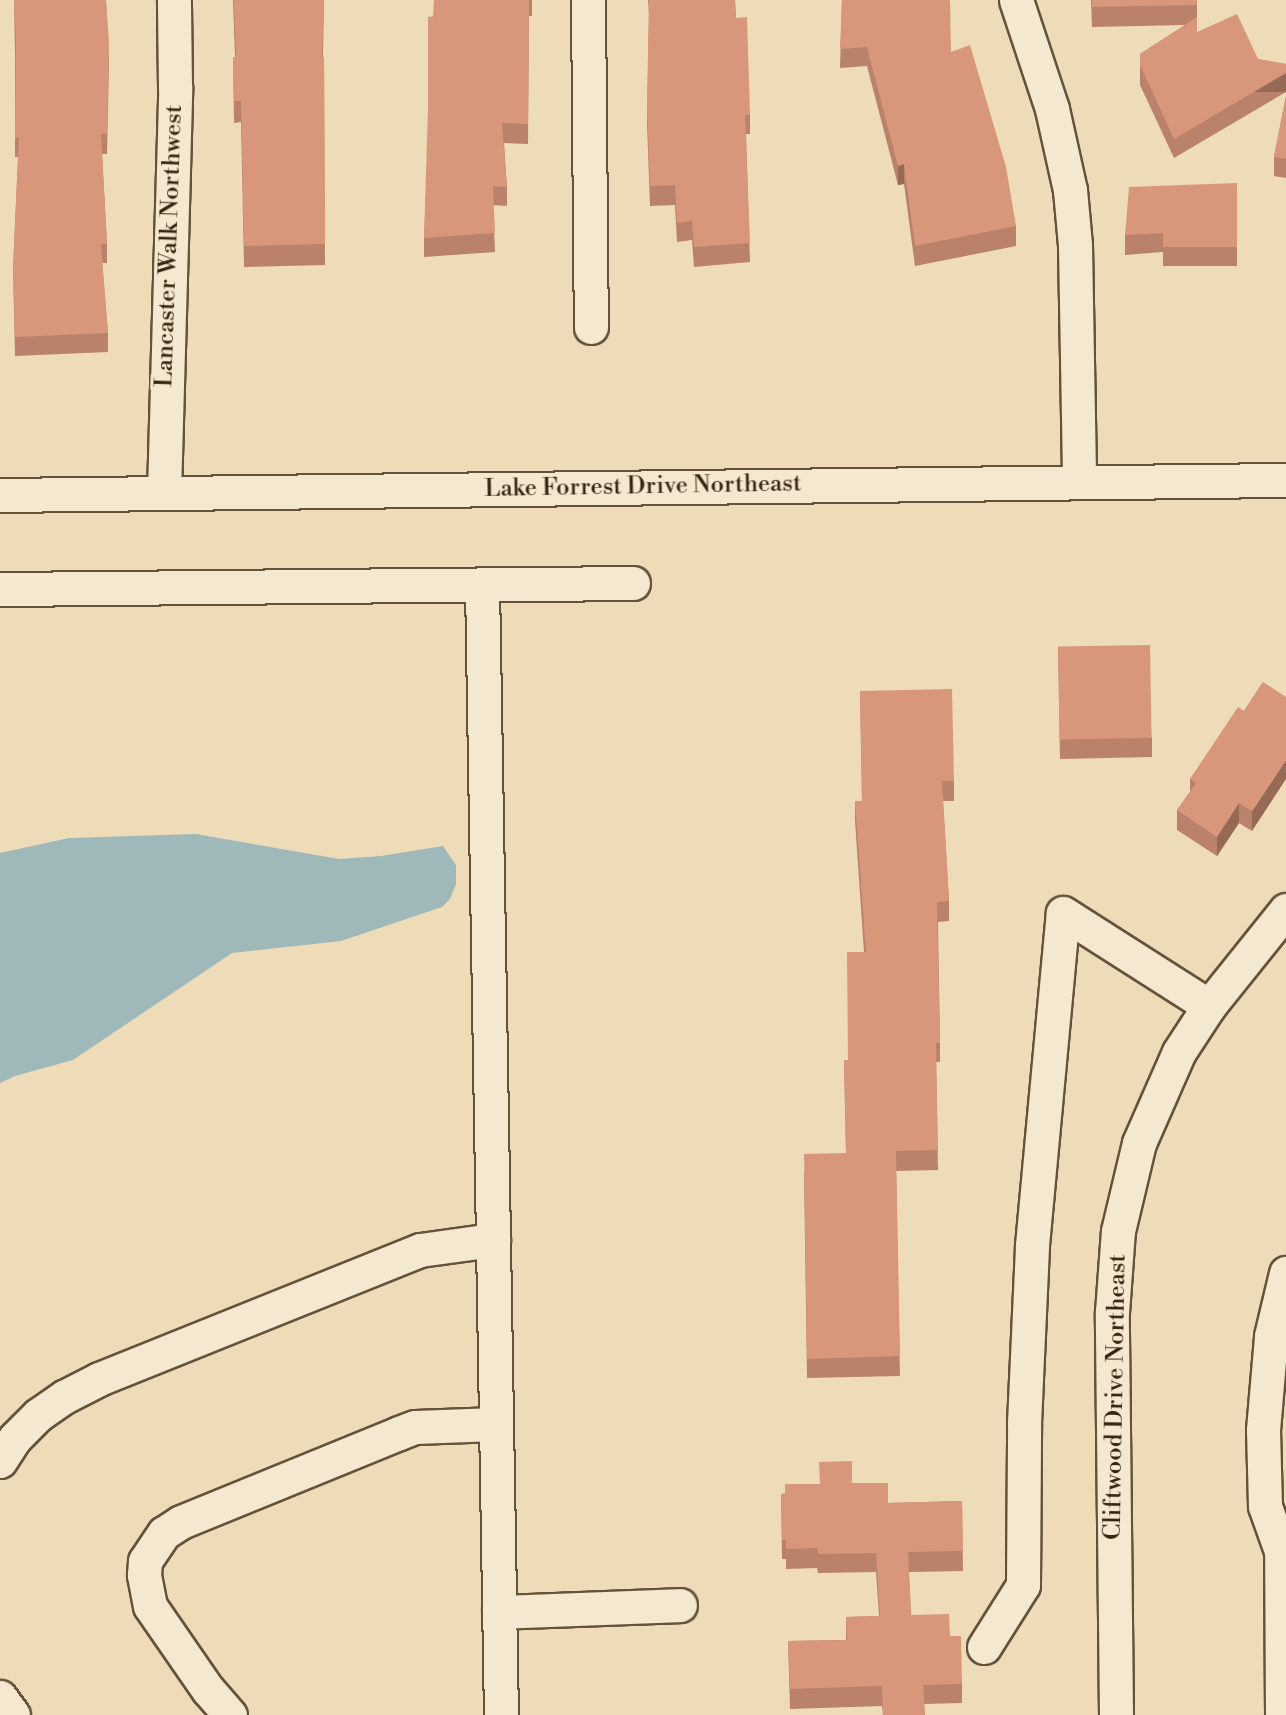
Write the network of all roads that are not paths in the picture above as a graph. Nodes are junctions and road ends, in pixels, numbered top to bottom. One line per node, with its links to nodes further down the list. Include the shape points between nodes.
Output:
1 (174, 0): 7 (street, Lancaster Walk Northwest)
2 (588, 0): 4 (street)
3 (1016, 0): 6 (street, via 1052,109 1070,190 1076,244)
4 (591, 327)
5 (1286, 480): 6 (street, Lake Forrest Drive Northeast)
6 (1079, 482): 7 (street, Lake Forrest Drive Northeast)
7 (164, 493): 8 (street, Lake Forrest Drive Northeast)
8 (0, 495)
9 (633, 583): 10 (street)
10 (482, 584): 11 (street); 14 (street)
11 (0, 589)
12 (1286, 910): 13 (street, Cliftwood Drive Northeast)
13 (1209, 1006): 21 (street, via 1063,913 1032,1245 1024,1423 1023,1585); 26 (street, Cliftwood Drive Northeast, via 1179,1052 1139,1143 1118,1231 1112,1312)
14 (492, 1240): 16 (street); 17 (street, via 420,1250 99,1379 64,1396 38,1415 15,1438)
15 (1286, 1273): 18 (street, via 1270,1336 1263,1430 1265,1506)
16 (496, 1424): 20 (street); 24 (street, via 416,1427 399,1432 181,1522 164,1533 145,1561 150,1606)
17 (0, 1461)
18 (1283, 1551): 27 (street)
19 (680, 1605): 20 (street)
20 (499, 1612): 25 (street)
21 (984, 1647)
22 (0, 1697): 23 (street)
23 (13, 1715)
24 (230, 1715)
25 (501, 1715)
26 (1116, 1715)
27 (1281, 1715)

